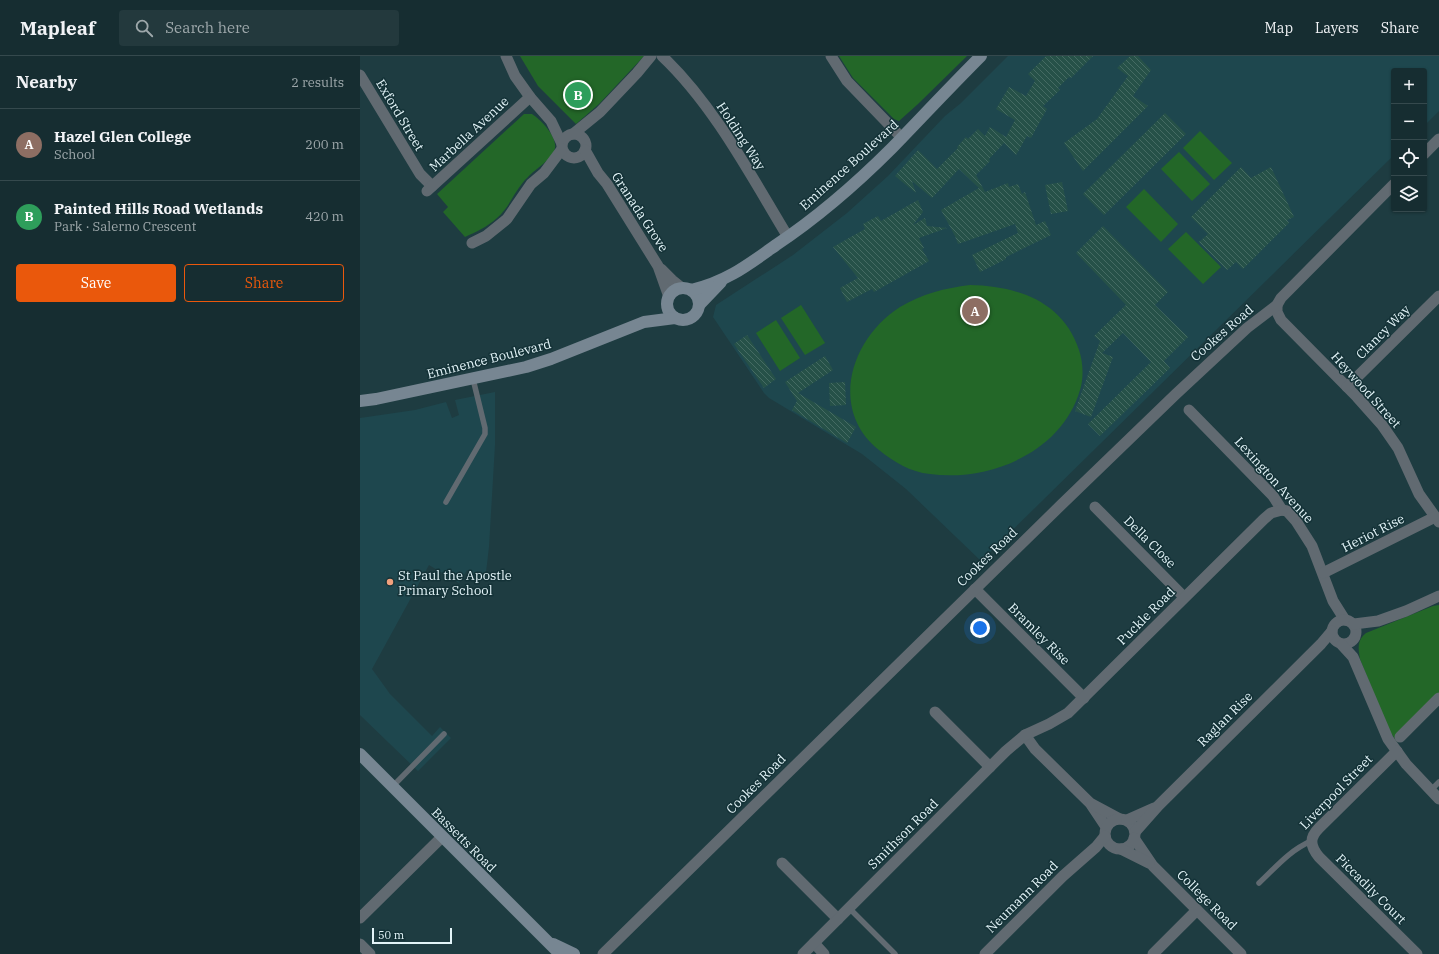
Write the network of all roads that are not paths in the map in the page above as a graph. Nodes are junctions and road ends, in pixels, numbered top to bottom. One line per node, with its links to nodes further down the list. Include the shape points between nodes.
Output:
1 (506, 56): 7 (street)
2 (651, 56): 8 (street)
3 (662, 56): 21 (street, Holding Way, via 703,102)
4 (831, 56): 11 (street, via 848,81)
5 (981, 56): 11 (street, Eminence Boulevard)
6 (360, 76): 20 (street, Exford Street)
7 (530, 97): 9 (street); 20 (street, Marbella Avenue)
8 (600, 112): 10 (street); 13 (street)
9 (551, 121): 10 (street); 14 (street)
10 (572, 134): 13 (street, via 579,135); 14 (street, via 565,137)
11 (902, 138): 21 (street, Eminence Boulevard, via 852,186)
12 (1439, 140): 15 (street)
13 (585, 145): 16 (street, via 582,155); 18 (street, Granada Grove)
14 (562, 146): 16 (street, via 566,155); 17 (street)
15 (1427, 151)
16 (574, 158): 17 (street); 18 (street, Granada Grove)
17 (544, 173): 22 (street, via 531,184 507,219 486,236)
18 (598, 173): 23 (street, Granada Grove)
19 (1391, 187): 28 (street, Cookes Road)
20 (429, 189)
21 (788, 237): 24 (street, Eminence Boulevard)
22 (472, 243)
23 (658, 266): 25 (street, Granada Grove, via 672,280); 27 (street, Granada Grove)
24 (724, 280): 25 (street, Eminence Boulevard); 29 (street, Eminence Boulevard)
25 (687, 289): 27 (street, via 674,290); 29 (street, via 697,296)
26 (1439, 296): 33 (street, Clancy Way)
27 (668, 300): 30 (street, via 669,312); 31 (street, Eminence Boulevard)
28 (1277, 305): 33 (street, Heywood Street, via 1281,320); 41 (street, Cookes Road, via 1247,328 1176,394)
29 (699, 306): 30 (street, via 695,314 688,319)
30 (675, 318): 31 (street, Eminence Boulevard)
31 (644, 322): 32 (street, Eminence Boulevard, via 551,359)
32 (473, 379): 34 (street, Eminence Boulevard); 36 (lane, via 485,434)
33 (1347, 387): 39 (street, Heywood Street, via 1391,436 1419,494)
34 (360, 401)
35 (1189, 410): 38 (street, Lexington Avenue, via 1273,496)
36 (446, 502)
37 (1095, 507): 43 (street, Della Close)
38 (1282, 510): 40 (street, Lexington Avenue, via 1291,515 1303,531); 43 (street, Puckle Road, via 1271,513 1264,519)
39 (1437, 519): 40 (street, Heriot Rise)
40 (1323, 573): 45 (street, Lexington Avenue)
41 (975, 589): 48 (street, Bramley Rise); 83 (street, Cookes Road)
42 (1439, 596): 44 (street)
43 (1184, 597): 48 (street, Puckle Road)
44 (1378, 621): 45 (street); 46 (street, Raglan Rise)
45 (1341, 625): 46 (street, via 1332,635); 46 (street, via 1357,631); 47 (street, Raglan Rise)
46 (1347, 641): 47 (street, Raglan Rise); 54 (street, via 1384,733)
47 (1312, 653): 62 (street, Raglan Rise)
48 (1084, 698): 52 (street, Puckle Road, via 1059,719)
49 (1439, 698): 53 (street)
50 (935, 712): 56 (street)
51 (444, 734): 58 (lane)
52 (1025, 736): 56 (street, Smithson Road); 61 (street)
53 (1400, 737)
54 (1397, 751): 59 (street); 67 (street, Liverpool Street, via 1314,832)
55 (360, 754): 58 (street, Bassetts Road)
56 (990, 767): 73 (street, Smithson Road)
57 (1439, 782): 59 (lane)
58 (392, 787): 66 (street, Bassetts Road)
59 (1430, 791): 60 (street)
60 (1439, 800)
61 (1090, 803): 63 (street); 64 (street)
62 (1158, 806): 63 (street, Raglan Rise); 65 (street, Raglan Rise)
63 (1123, 819): 64 (street, via 1112,821); 65 (street, via 1134,827)
64 (1106, 832): 68 (street, via 1106,840); 69 (street, Neumann Road, via 1096,847)
65 (1135, 835): 68 (street, via 1129,846); 71 (street, College Road)
66 (442, 837): 75 (street); 77 (street, Bassetts Road)
67 (1311, 841): 72 (lane, Liverpool Street, via 1289,853); 90 (street, Piccadily Court, via 1319,856)
68 (1117, 848): 69 (street, Neumann Road); 71 (street, College Road)
69 (1080, 861): 87 (street, Neumann Road)
70 (782, 863): 76 (street)
71 (1152, 866): 74 (street, College Road)
72 (1259, 883)
73 (849, 908): 76 (street, Smithson Road); 86 (lane)
74 (1197, 910): 88 (street); 89 (street, College Road)
75 (360, 918)
76 (838, 919): 78 (street, Smithson Road)
77 (550, 943): 81 (street, Bassetts Road); 82 (street, Bassetts Road)
78 (814, 943): 84 (street, Smithson Road); 85 (street)
79 (360, 944): 80 (street)
80 (370, 954)
81 (560, 954)
82 (574, 954)
83 (602, 954)
84 (803, 954)
85 (824, 954)
86 (895, 954)
87 (985, 954)
88 (1153, 954)
89 (1241, 954)
90 (1416, 954)

